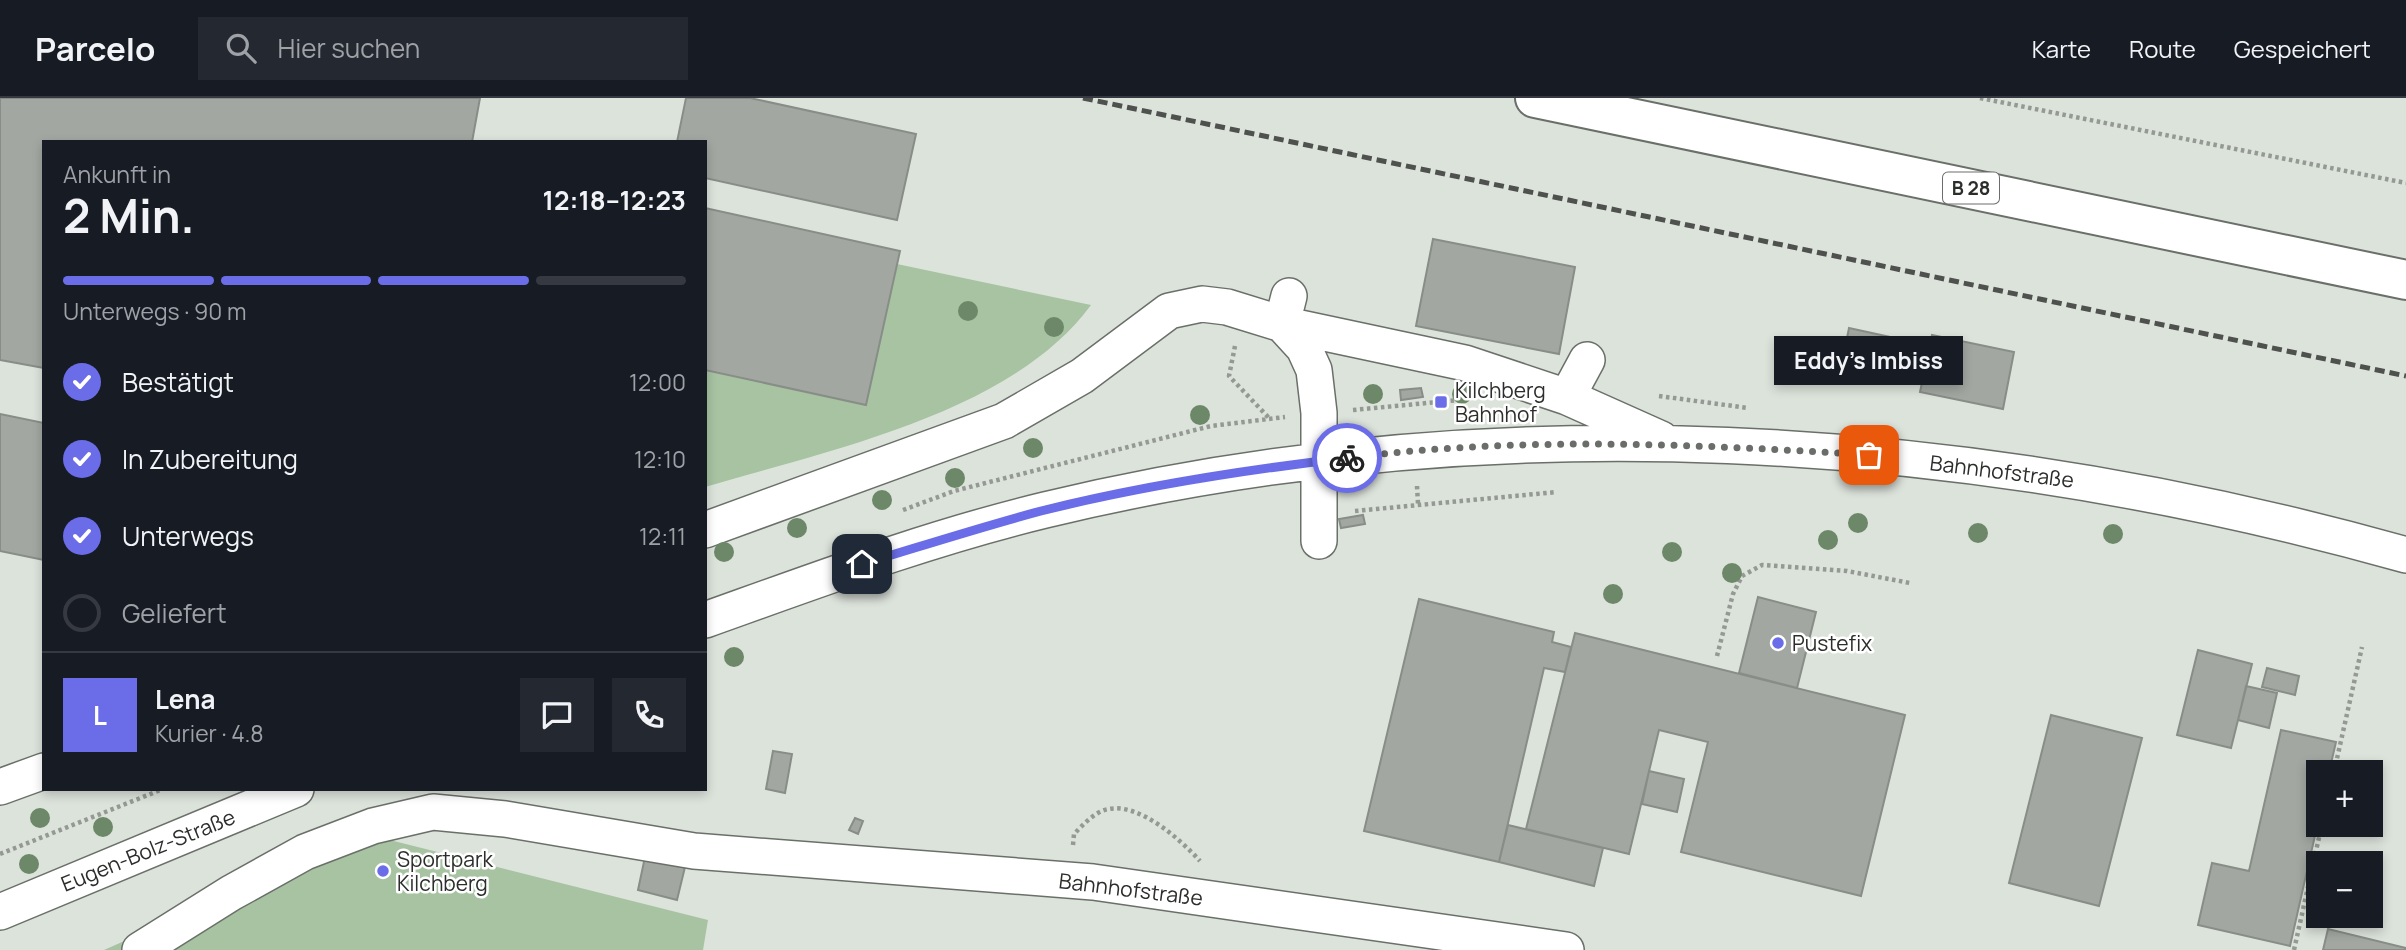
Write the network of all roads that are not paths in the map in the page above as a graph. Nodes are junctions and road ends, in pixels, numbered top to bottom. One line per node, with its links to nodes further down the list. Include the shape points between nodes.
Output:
1 (1535, 98): 2 (main road, B 28)
2 (2406, 280)
3 (1286, 310): 5 (street); 7 (street, via 1314,370); 9 (street, via 1242,311 1202,304 1169,311 1083,376 1004,421)
4 (1587, 360): 5 (street)
5 (1567, 397): 6 (street)
6 (1675, 445): 7 (street, Bahnhofstraße, via 1533,445); 10 (street, Bahnhofstraße, via 1869,455 2025,472 2185,500)
7 (1319, 461): 8 (street); 11 (street, Bahnhofstraße, via 1172,483 983,527)
8 (1319, 528)
9 (707, 529)
10 (2406, 555)
11 (707, 619)
12 (42, 772): 13 (street)
13 (1, 785)
14 (291, 791): 15 (street, Eugen-Bolz-Straße)
15 (0, 912)
16 (140, 950): 17 (street, Bahnhofstraße, via 305,852 373,826 433,812 694,850 1093,883)
17 (1566, 950)

